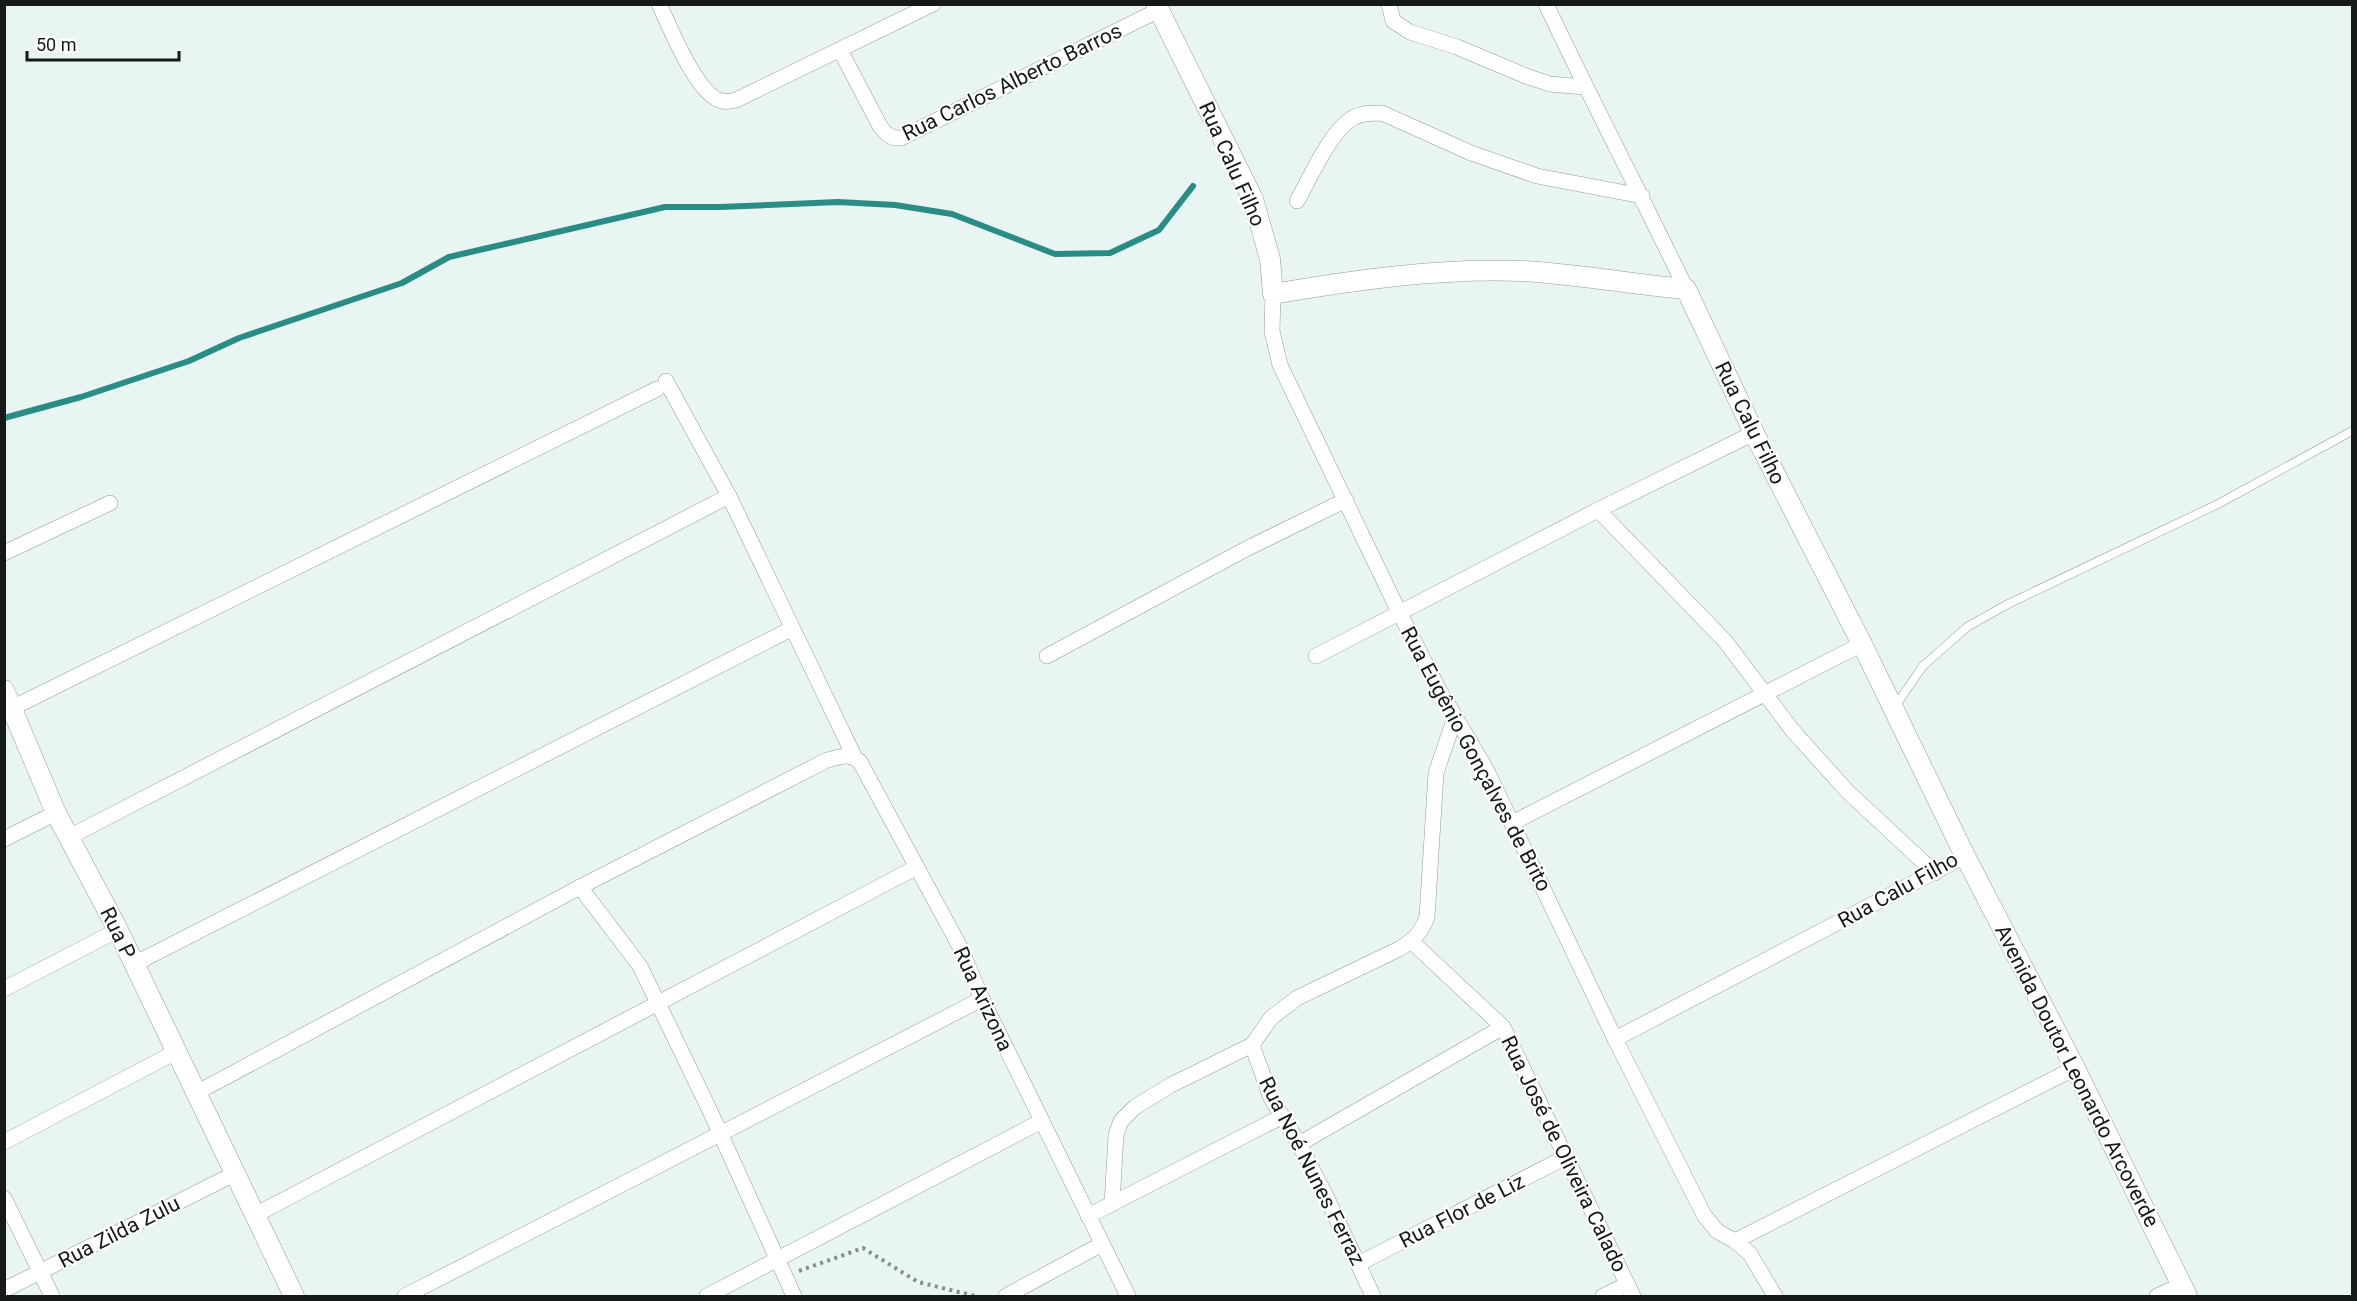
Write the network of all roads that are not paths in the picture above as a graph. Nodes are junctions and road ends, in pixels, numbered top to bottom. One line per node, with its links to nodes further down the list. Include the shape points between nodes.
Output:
1 (659, 4): 7 (street, via 695,76 709,94 721,101 736,100)
2 (933, 4): 6 (street)
3 (1389, 4): 8 (street, via 1393,21 1410,33 1550,84)
4 (1546, 4): 8 (street)
5 (1158, 7): 7 (street, Rua Carlos Alberto Barros, via 902,138 887,135 880,126); 12 (street, Rua Calu Filho, via 1253,199 1270,259)
6 (909, 10): 7 (street)
7 (840, 50)
8 (1585, 87): 9 (street)
9 (1642, 196): 10 (street, via 1538,176 1472,153 1382,114 1367,113 1352,118 1344,126 1320,158); 11 (street)
10 (1297, 201)
11 (1686, 289): 12 (street, via 1521,271 1372,278); 14 (street, Rua Calu Filho)
12 (1273, 294): 16 (street, Rua Eugênio Gonçalves de Brito, via 1272,331 1280,365)
13 (2352, 431): 27 (lane, via 2218,504 1967,627 1923,666)
14 (1754, 433): 18 (street); 22 (street, Rua Calu Filho)
15 (729, 496): 21 (street, Rua Arizona); 26 (street, Rua Arizona, via 662,385); 32 (street)
16 (1346, 500): 20 (street, Rua Eugênio Gonçalves de Brito); 23 (street)
17 (110, 503): 19 (street)
18 (1598, 510): 20 (street); 25 (street, via 1725,641)
19 (4, 553)
20 (1399, 612): 24 (street); 28 (street, Rua Eugênio Gonçalves de Brito)
21 (791, 629): 29 (street, Rua Arizona); 40 (street)
22 (1862, 644): 25 (street); 27 (street, Rua Calu Filho)
23 (1047, 656)
24 (1316, 656)
25 (1765, 692): 31 (street); 36 (street, via 1793,731 1848,792)
26 (7, 696): 30 (street, Rua P)
27 (1893, 709): 34 (street, Rua Calu Filho)
28 (1455, 717): 31 (street, Rua Eugênio Gonçalves de Brito); 39 (street, via 1436,773 1427,916)
29 (854, 756): 35 (street, Rua Arizona); 37 (street, via 827,760)
30 (56, 813): 32 (street, Rua P); 33 (street)
31 (1512, 823): 45 (street, Rua Eugênio Gonçalves de Brito)
32 (69, 837): 38 (street, Rua P)
33 (4, 839)
34 (1965, 856): 36 (street, Rua Calu Filho); 48 (street, Avenida Doutor Leonardo Arcoverde)
35 (917, 867): 42 (street, Rua Arizona, via 960,947); 43 (street)
36 (1935, 873): 45 (street, Rua Calu Filho)
37 (580, 887): 43 (street, via 640,966); 49 (street)
38 (118, 930): 40 (street, Rua P); 41 (street)
39 (1417, 937): 44 (street, Rua José de Oliveira Calado); 46 (street, via 1297,998 1271,1018)
40 (134, 964): 47 (street, Rua P)
41 (4, 989)
42 (982, 999): 51 (street, Rua Arizona); 52 (street)
43 (659, 1004): 52 (street); 59 (street)
44 (1503, 1027): 54 (street); 55 (street, Rua José de Oliveira Calado)
45 (1615, 1039): 61 (street, Rua Eugênio Gonçalves de Brito, via 1704,1215 1717,1231)
46 (1252, 1045): 50 (street, Rua Noé Nunes Ferraz); 58 (street, via 1171,1085 1121,1120 1114,1149)
47 (176, 1052): 49 (street, Rua P); 53 (street)
48 (2075, 1068): 61 (street); 68 (street, Avenida Doutor Leonardo Arcoverde)
49 (196, 1093): 56 (street, Rua P)
50 (1281, 1118): 54 (street, Rua Noé Nunes Ferraz); 58 (street)
51 (1042, 1121): 60 (street, Rua Arizona); 63 (street)
52 (720, 1134): 63 (street); 71 (street)
53 (4, 1142)
54 (1299, 1144): 64 (street, Rua Noé Nunes Ferraz)
55 (1566, 1157): 64 (street, Rua Flor de Liz); 67 (street, Rua José de Oliveira Calado)
56 (234, 1174): 59 (street, Rua P); 65 (street, Rua Zilda Zulu)
57 (4, 1198): 65 (street)
58 (1112, 1204): 60 (street)
59 (255, 1215): 70 (street, Rua P)
60 (1088, 1216): 62 (street, Rua Arizona)
61 (1735, 1240): 78 (street, Rua Eugênio Gonçalves de Brito, via 1750,1254)
62 (1102, 1244): 74 (street); 75 (street, Rua Arizona)
63 (776, 1261): 72 (street); 73 (street)
64 (1358, 1264): 76 (street, Rua Noé Nunes Ferraz)
65 (41, 1271): 66 (street, Rua Zilda Zulu); 69 (street)
66 (4, 1290)
67 (1630, 1291): 77 (street)
68 (2184, 1291): 79 (street)
69 (52, 1296)
70 (294, 1296)
71 (405, 1296)
72 (707, 1296)
73 (794, 1296)
74 (1006, 1296)
75 (1128, 1296)
76 (1373, 1296)
77 (1603, 1296)
78 (1775, 1296)
79 (2157, 1296)

